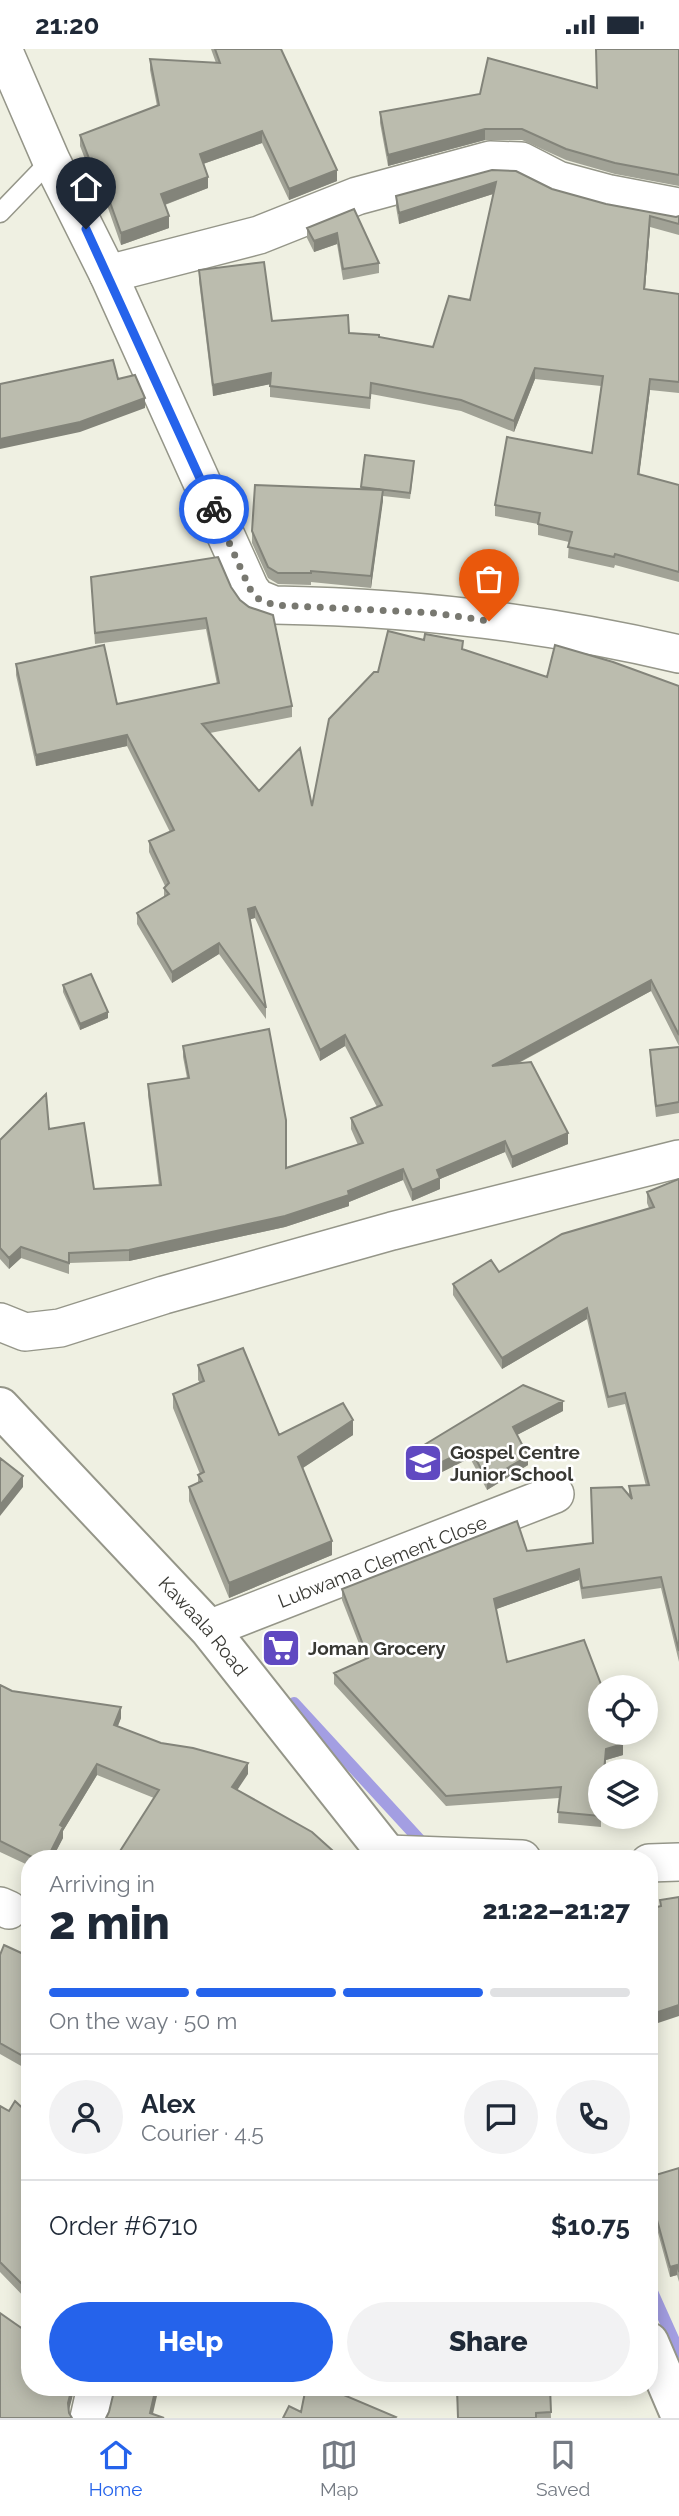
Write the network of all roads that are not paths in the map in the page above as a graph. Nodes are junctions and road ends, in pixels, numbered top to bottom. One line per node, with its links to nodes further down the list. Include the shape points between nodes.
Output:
1 (4, 49): 2 (street)
2 (51, 160): 4 (lane); 5 (street)
3 (679, 207): 5 (street, via 558,180 521,161 490,160 357,196 258,235)
4 (0, 213)
5 (108, 274): 6 (street, via 257,598 274,605 434,613)
6 (679, 654)
7 (679, 1159): 8 (street, via 392,1231 60,1328 26,1332)
8 (0, 1322)
9 (0, 1407): 11 (street, Kawaala Road)
10 (555, 1494): 11 (street, Lubwama Clement Close)
11 (209, 1629): 12 (street, Kawaala Road)
12 (385, 1850)
13 (679, 1862): 14 (street)
14 (658, 1863)
15 (658, 2363): 17 (street)
16 (94, 2396): 18 (street)
17 (679, 2411)
18 (89, 2418)

